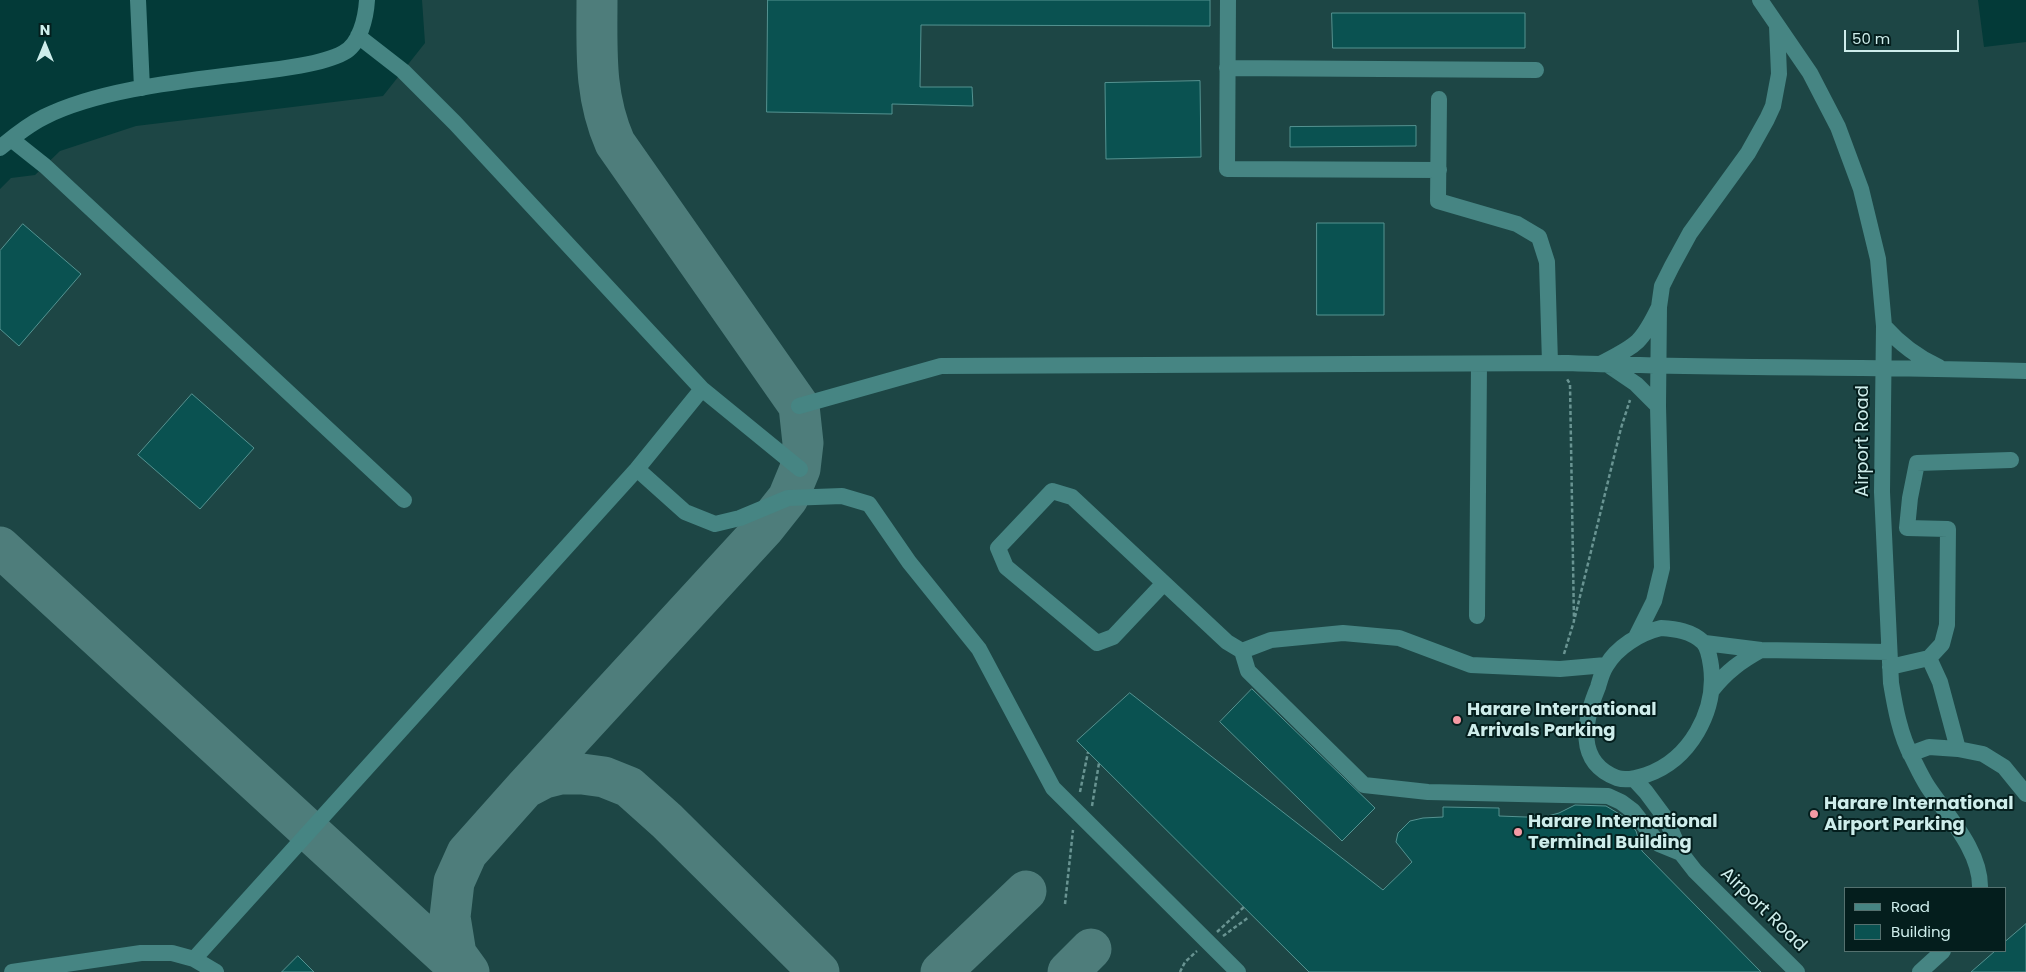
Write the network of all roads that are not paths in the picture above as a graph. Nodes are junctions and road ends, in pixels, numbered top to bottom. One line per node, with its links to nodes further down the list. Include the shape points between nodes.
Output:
1 (138, 0): 9 (street)
2 (367, 0): 6 (street, via 366,18)
3 (1228, 0): 7 (street)
4 (1760, 0): 5 (street, Airport Road)
5 (1777, 26): 13 (street, via 1779,74 1773,106 1757,140 1690,233 1662,286); 14 (street, Airport Road, via 1810,73 1838,127 1861,190 1878,259)
6 (358, 36): 9 (street, via 345,53 326,60); 22 (street, via 403,71 455,123)
7 (1227, 68): 8 (street); 12 (street, via 1227,169)
8 (1536, 70)
9 (142, 88): 11 (street, via 78,103 43,117)
10 (1439, 99): 12 (street)
11 (5, 143): 28 (street, via 45,166)
12 (1439, 170): 15 (street, via 1438,201 1517,224 1539,237 1547,262)
13 (1658, 307): 17 (street, via 1643,338); 18 (street)
14 (1884, 326): 19 (street, via 1910,351); 20 (street, Airport Road)
15 (1550, 363): 16 (street); 17 (street)
16 (1479, 364): 23 (street, via 941,366); 30 (street)
17 (1604, 364): 18 (street); 24 (street, via 1636,384)
18 (1660, 366): 20 (street); 24 (street)
19 (1942, 368): 20 (street); 21 (street)
20 (1883, 370): 36 (street, Airport Road, via 1882,492)
21 (2026, 371)
22 (702, 390): 26 (street); 27 (street)
23 (799, 406)
24 (1658, 406): 31 (street, via 1662,568 1654,601)
25 (2011, 460): 35 (street, via 1917,463 1907,528 1948,529 1947,625 1942,644)
26 (637, 469): 46 (street); 49 (street, via 685,512 715,524 740,518 788,498 842,496 869,504 908,562 979,649 1053,788)
27 (800, 469)
28 (404, 500)
29 (1164, 583): 29 (street, via 1072,497 1052,491 998,548 1006,567 1097,643 1113,637); 34 (street, via 1227,642)
30 (1477, 616)
31 (1636, 637): 32 (street, via 1650,630 1679,629); 37 (street)
32 (1705, 643): 33 (street); 38 (street)
33 (1761, 650): 36 (street); 38 (street, via 1735,666)
34 (1242, 651): 37 (street, via 1271,640 1343,633 1399,638 1471,665 1560,669); 43 (street, via 1248,671 1364,785 1428,792 1608,796 1633,811 1658,844)
35 (1929, 658): 36 (street); 39 (street, via 1940,682)
36 (1889, 659): 40 (street, Airport Road, via 1896,710)
37 (1606, 665): 41 (street, via 1587,722 1587,748 1592,759 1609,774 1620,779)
38 (1712, 690): 41 (street, via 1698,733 1678,757 1667,766)
39 (1958, 749): 40 (street, via 1929,747); 42 (street, via 1983,754 2004,767)
40 (1910, 754): 44 (street, Airport Road, via 1971,851 1980,875)
41 (1634, 779): 43 (street, Airport Road, via 1666,819)
42 (2026, 794)
43 (1681, 853): 50 (street, Airport Road, via 1713,890)
44 (1980, 887)
45 (1942, 952): 51 (street)
46 (194, 959): 47 (street, via 172,953 141,953); 48 (street)
47 (12, 972)
48 (216, 972)
49 (1238, 972)
50 (1797, 972)
51 (1920, 972)

